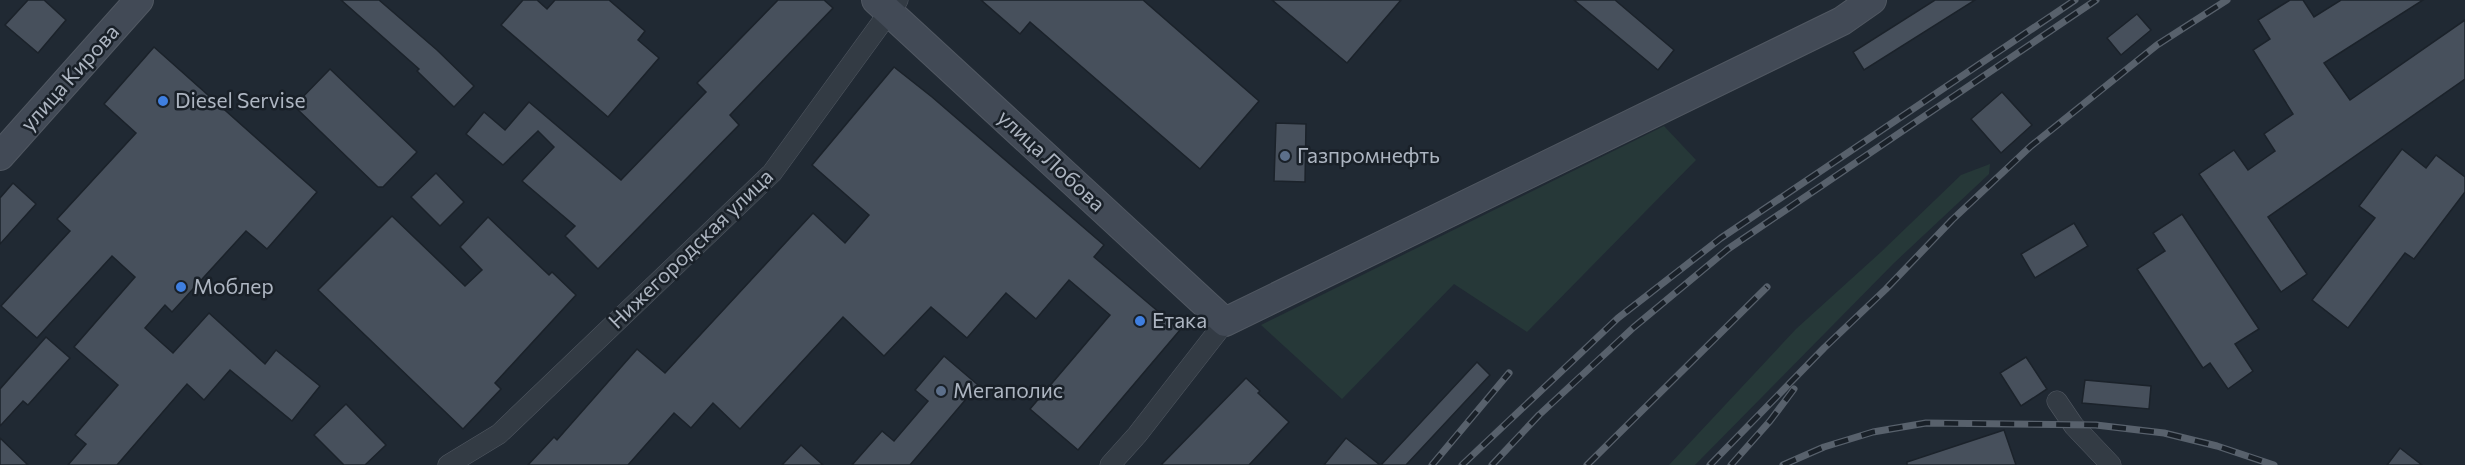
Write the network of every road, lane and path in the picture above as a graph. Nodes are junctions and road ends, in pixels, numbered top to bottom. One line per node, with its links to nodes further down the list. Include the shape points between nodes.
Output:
1 (139, 0): 4 (street, улица Кирова)
2 (1872, 0): 5 (street, via 1842,21)
3 (888, 4): 5 (street, улица Лобова); 7 (street, Нижегородская улица, via 772,173 499,434)
4 (0, 156)
5 (1225, 322): 8 (street)
6 (2057, 401): 9 (street, via 2074,426)
7 (448, 465)
8 (1110, 465)
9 (2111, 465)

